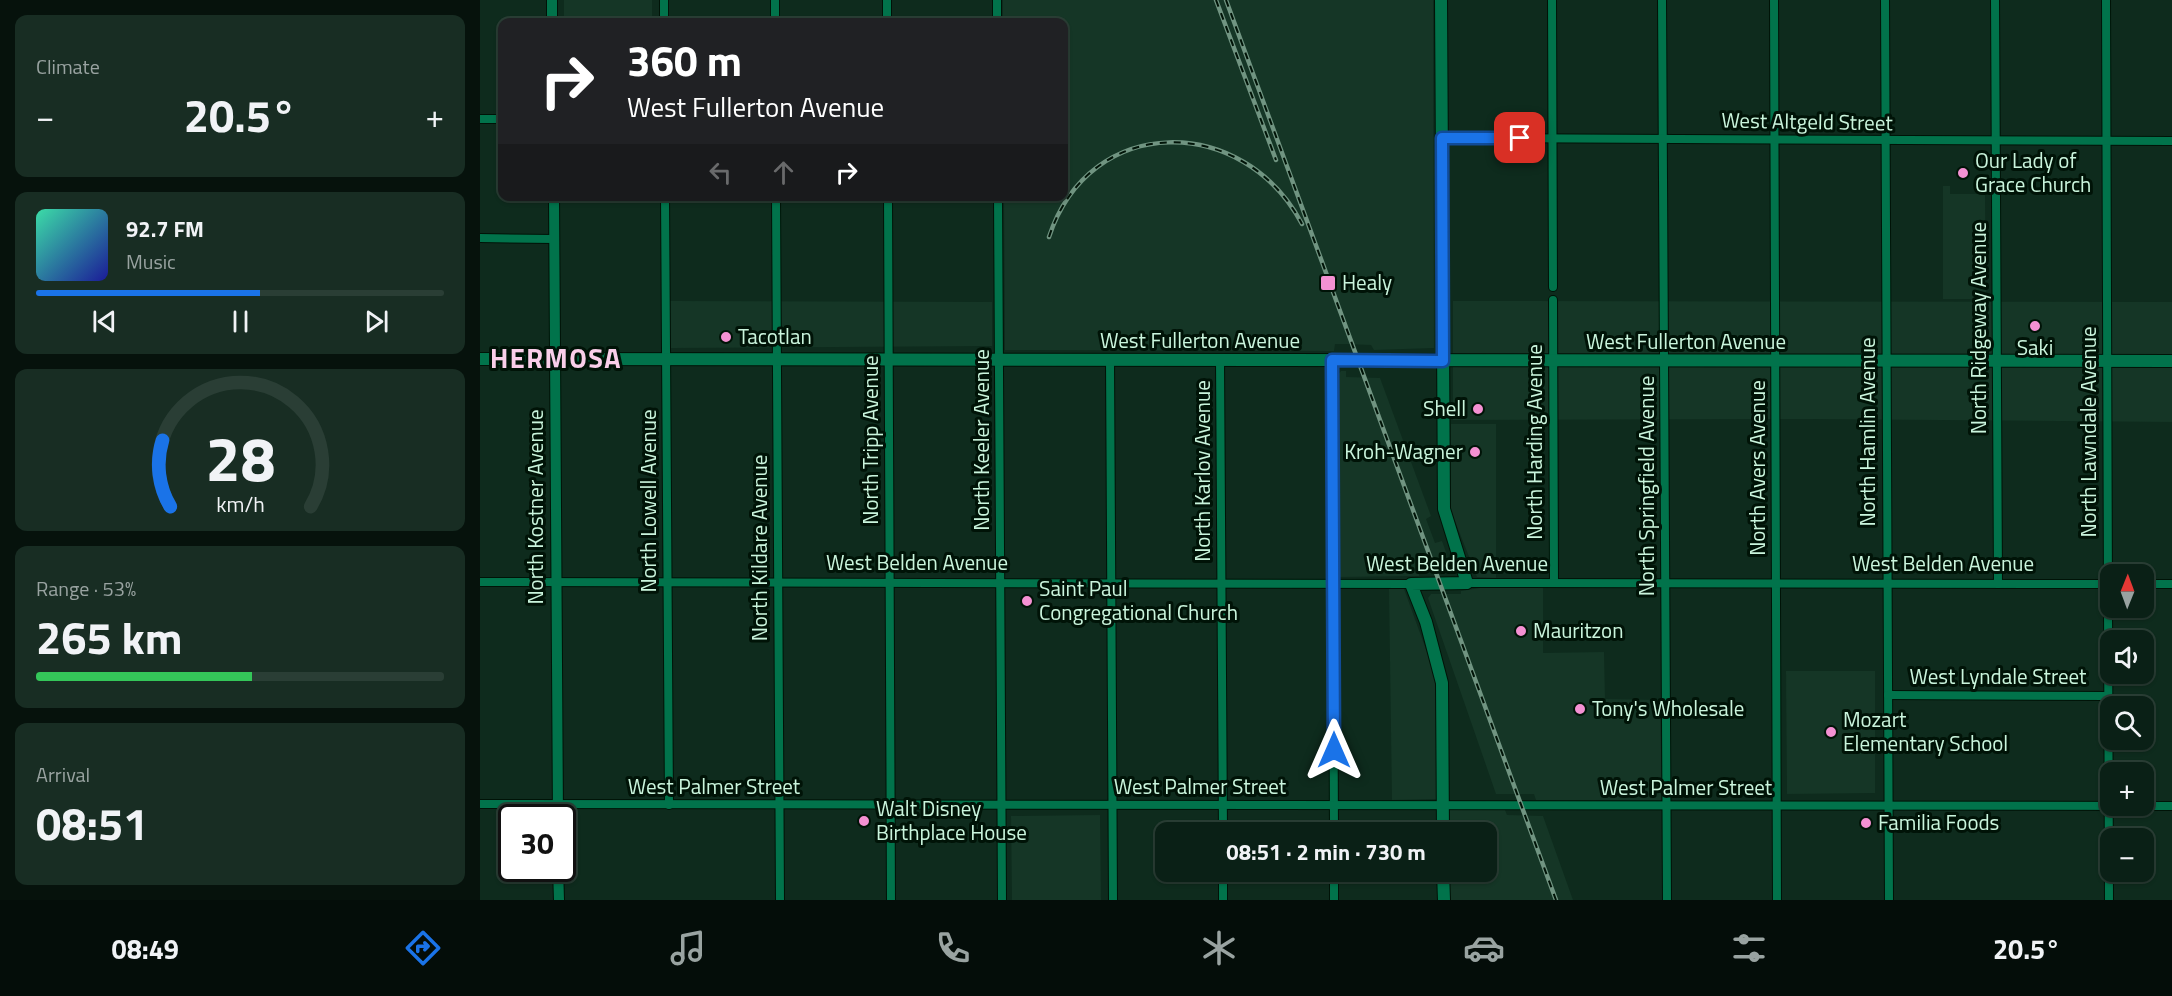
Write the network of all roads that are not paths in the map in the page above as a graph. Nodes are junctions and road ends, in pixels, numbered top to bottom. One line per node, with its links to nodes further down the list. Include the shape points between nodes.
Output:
1 (552, 0): 13 (street)
2 (664, 0): 14 (street)
3 (775, 0): 15 (street)
4 (887, 0): 16 (street)
5 (997, 0): 17 (street)
6 (1442, 0): 20 (main road)
7 (1552, 0): 21 (street)
8 (1662, 0): 22 (street, North Springfield Avenue)
9 (1774, 0): 23 (street, North Avers Avenue)
10 (1885, 0): 24 (street, North Hamlin Avenue)
11 (1995, 0): 25 (street, North Ridgeway Avenue)
12 (2106, 0): 26 (street, North Lawndale Avenue)
13 (552, 18)
14 (664, 18)
15 (775, 18)
16 (887, 18)
17 (997, 18)
18 (480, 119): 19 (street)
19 (498, 119)
20 (1442, 138): 21 (street, West Altgeld Street); 46 (main road)
21 (1553, 138): 22 (street, West Altgeld Street); 35 (street)
22 (1663, 138): 23 (street, West Altgeld Street); 48 (street, North Springfield Avenue)
23 (1774, 138): 24 (street, West Altgeld Street); 49 (street, North Avers Avenue)
24 (1885, 140): 25 (street, West Altgeld Street); 50 (street, North Hamlin Avenue)
25 (1996, 141): 26 (street, West Altgeld Street); 51 (street, North Ridgeway Avenue)
26 (2106, 141): 27 (street, West Altgeld Street); 52 (street, North Lawndale Avenue)
27 (2172, 141)
28 (554, 201): 34 (street, North Kostner Avenue)
29 (665, 201): 39 (street, North Lowell Avenue)
30 (776, 201): 40 (street, North Kildare Avenue)
31 (888, 201): 41 (street, North Tripp Avenue)
32 (998, 201): 42 (street, North Keeler Avenue)
33 (480, 238): 34 (street)
34 (554, 239): 38 (street, North Kostner Avenue)
35 (1553, 287)
36 (1553, 300): 47 (street, North Harding Avenue)
37 (480, 359): 38 (main road, West Fullerton Avenue)
38 (555, 359): 39 (main road, West Fullerton Avenue); 56 (street, North Kostner Avenue)
39 (666, 359): 40 (main road, West Fullerton Avenue); 57 (street, North Lowell Avenue)
40 (777, 360): 41 (main road, West Fullerton Avenue); 58 (street, North Kildare Avenue)
41 (888, 360): 42 (main road, West Fullerton Avenue); 59 (street, North Tripp Avenue)
42 (999, 360): 43 (main road, West Fullerton Avenue); 60 (street, North Keeler Avenue)
43 (1110, 360): 44 (main road, West Fullerton Avenue); 61 (street)
44 (1220, 360): 45 (main road, West Fullerton Avenue); 62 (street, North Karlov Avenue)
45 (1332, 360): 46 (main road, West Fullerton Avenue); 63 (street)
46 (1443, 361): 47 (main road, West Fullerton Avenue); 64 (main road, via 1444,509)
47 (1554, 361): 48 (main road, West Fullerton Avenue); 65 (street, North Harding Avenue)
48 (1664, 361): 49 (main road, West Fullerton Avenue); 66 (street, North Springfield Avenue)
49 (1775, 361): 50 (main road, West Fullerton Avenue); 67 (street, North Avers Avenue)
50 (1886, 361): 51 (main road, West Fullerton Avenue); 68 (street, North Hamlin Avenue)
51 (1996, 361): 52 (main road, West Fullerton Avenue); 70 (street, North Ridgeway Avenue)
52 (2107, 361): 53 (main road, West Fullerton Avenue); 54 (street, North Lawndale Avenue)
53 (2172, 361)
54 (2109, 564)
55 (480, 582): 56 (street, West Belden Avenue)
56 (556, 582): 57 (street, West Belden Avenue); 79 (street, North Kostner Avenue)
57 (668, 582): 58 (street, West Belden Avenue); 81 (street, North Lowell Avenue)
58 (778, 582): 59 (street, West Belden Avenue); 82 (street, North Kildare Avenue)
59 (890, 582): 60 (street, West Belden Avenue); 83 (street, North Tripp Avenue)
60 (1000, 582): 61 (street, West Belden Avenue); 84 (street, North Keeler Avenue)
61 (1111, 583): 62 (street, West Belden Avenue); 85 (street)
62 (1221, 583): 63 (street, West Belden Avenue); 86 (street, North Karlov Avenue)
63 (1333, 583): 69 (street, West Belden Avenue); 87 (street)
64 (1467, 583): 65 (street, West Belden Avenue); 69 (main road, West Belden Avenue)
65 (1554, 583): 66 (street, West Belden Avenue)
66 (1665, 583): 67 (street, West Belden Avenue); 89 (street, North Springfield Avenue)
67 (1776, 583): 68 (street, West Belden Avenue); 90 (street, North Avers Avenue)
68 (1887, 583): 70 (street, West Belden Avenue); 75 (street, North Hamlin Avenue)
69 (1411, 584): 88 (main road, via 1442,683)
70 (1998, 584): 71 (street, West Belden Avenue)
71 (2100, 584)
72 (2154, 584): 73 (street)
73 (2172, 584)
74 (2109, 618): 76 (street, North Lawndale Avenue)
75 (1888, 695): 76 (street, West Lyndale Street); 91 (street, North Hamlin Avenue)
76 (2108, 696)
77 (480, 804): 78 (street, West Palmer Street)
78 (498, 804)
79 (558, 804)
80 (576, 805): 81 (street, West Palmer Street)
81 (669, 805): 82 (street, West Palmer Street)
82 (779, 805): 83 (street, West Palmer Street); 104 (street, North Kildare Avenue)
83 (891, 805): 84 (street, West Palmer Street); 105 (street, North Tripp Avenue)
84 (1002, 805): 85 (street, West Palmer Street); 106 (street, North Keeler Avenue)
85 (1112, 805): 86 (street, West Palmer Street); 107 (street)
86 (1222, 805): 87 (street, West Palmer Street); 96 (street, North Karlov Avenue)
87 (1334, 805): 88 (street, West Palmer Street); 97 (street)
88 (1443, 805): 89 (street, West Palmer Street); 98 (main road)
89 (1666, 806): 90 (street, West Palmer Street); 111 (street, North Springfield Avenue)
90 (1777, 806): 91 (street, West Palmer Street); 112 (street, North Avers Avenue)
91 (1888, 806): 92 (street, West Palmer Street); 113 (street, North Hamlin Avenue)
92 (2100, 806)
93 (2154, 806): 94 (street, West Palmer Street)
94 (2172, 806)
95 (2109, 816): 114 (street, North Lawndale Avenue)
96 (1223, 822)
97 (1334, 822)
98 (1443, 822)
99 (558, 882): 103 (street)
100 (1223, 882): 108 (street)
101 (1334, 882): 109 (street)
102 (1443, 882): 110 (main road)
103 (559, 900)
104 (780, 900)
105 (891, 900)
106 (1002, 900)
107 (1113, 900)
108 (1223, 900)
109 (1334, 900)
110 (1444, 900)
111 (1667, 900)
112 (1777, 900)
113 (1888, 900)
114 (2109, 900)

